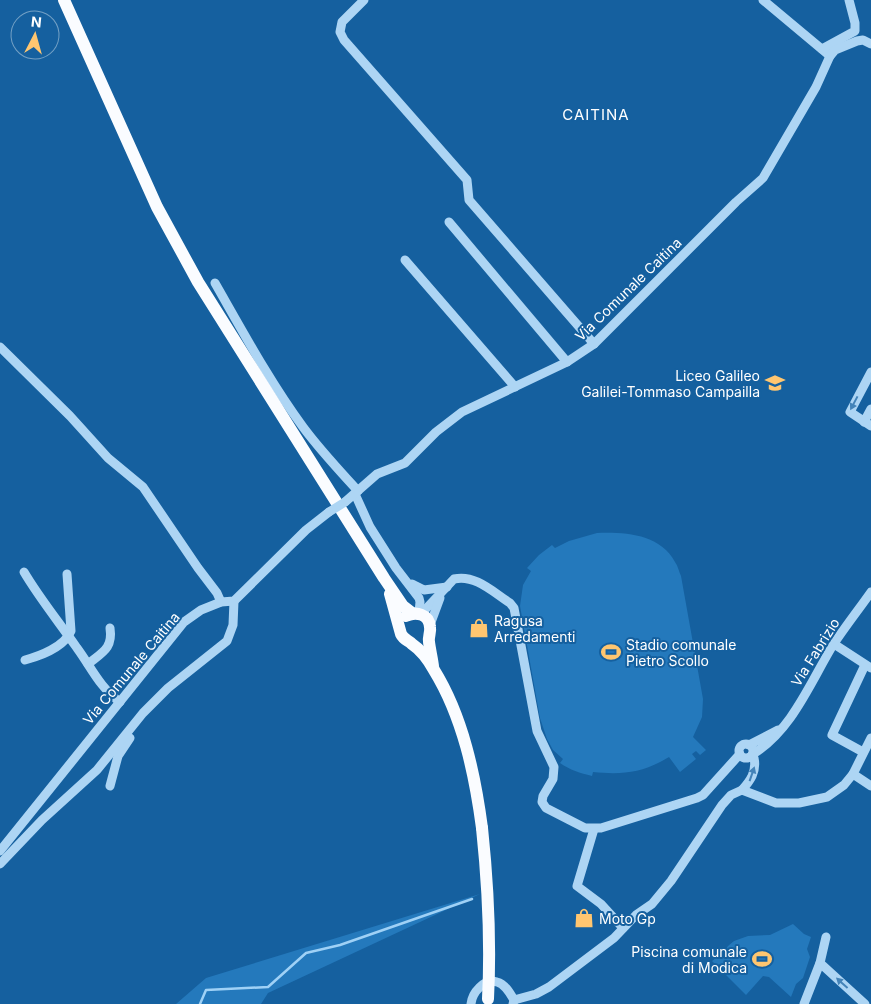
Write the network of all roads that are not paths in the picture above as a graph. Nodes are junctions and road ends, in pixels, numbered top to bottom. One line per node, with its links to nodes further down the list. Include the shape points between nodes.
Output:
1 (64, 0): 22 (main road, via 156,207 198,282)
2 (364, 0): 11 (street, via 342,22 340,32 344,40 468,180 469,200)
3 (763, 0): 6 (street)
4 (849, 0): 6 (street, via 855,31)
5 (870, 42): 7 (street, via 851,42)
6 (822, 49): 7 (street)
7 (830, 56): 11 (street, Via Comunale Caitina, via 816,87 763,178)
8 (449, 222): 13 (street)
9 (405, 260): 15 (street)
10 (215, 284): 18 (street, via 303,427)
11 (594, 344): 13 (street, Via Comunale Caitina)
12 (0, 347): 26 (street, via 108,458 143,487 218,593)
13 (567, 362): 15 (street, Via Comunale Caitina)
14 (871, 372): 17 (street, one-way to 17, via 850,412)
15 (515, 386): 18 (street, Via Comunale Caitina, via 462,412 405,463 377,474)
16 (871, 409): 17 (street)
17 (868, 424)
18 (357, 492): 20 (street, via 370,527); 25 (street, Via Comunale Caitina, bridge, via 306,530)
19 (24, 572): 31 (street, via 39,598)
20 (399, 572): 23 (street, via 417,588); 27 (street, via 419,598)
21 (67, 574): 31 (street)
22 (384, 578): 27 (main road, via 403,606); 29 (main road)
23 (445, 589): 27 (street); 30 (street); 49 (street, via 454,579 466,577 514,608 537,731 554,767 553,780 542,802 546,808 585,828)
24 (871, 592): 33 (street, Via Fabrizio)
25 (234, 600): 26 (street, Via Comunale Caitina); 40 (street, via 233,625 227,641 168,688 142,713)
26 (220, 602): 38 (street, Via Comunale Caitina, via 184,622)
27 (417, 613): 29 (main road, via 404,617); 30 (main road, via 426,617)
28 (110, 628): 35 (street, via 112,639 106,649)
29 (400, 630): 32 (main road, via 403,638)
30 (429, 630): 32 (main road, via 421,642); 37 (main road)
31 (69, 636): 34 (street, via 44,655); 35 (street)
32 (412, 643): 37 (main road)
33 (834, 644): 36 (street); 39 (street, Via Fabrizio, via 790,719)
34 (25, 660)
35 (88, 664): 38 (street, via 109,694)
36 (868, 666): 43 (street, via 832,735)
37 (433, 669): 54 (main road, bridge, via 456,717 465,746 482,828 490,930)
38 (120, 702): 50 (street, Via Comunale Caitina)
39 (782, 727): 42 (street); 44 (street, Via Fabrizio, via 773,740)
40 (132, 728): 46 (street, via 130,738 118,756); 50 (street, via 97,770)
41 (871, 738): 43 (street)
42 (749, 745): 44 (street, via 753,750); 44 (street, via 741,746 739,750)
43 (863, 752): 45 (street)
44 (748, 756): 48 (street, one-way to 44, via 753,774 754,758); 49 (street, via 697,798)
45 (853, 774): 47 (street); 48 (street, via 844,786 827,797 800,802 776,803)
46 (110, 786)
47 (871, 786)
48 (742, 790): 51 (street, via 731,795 722,805 652,904)
49 (594, 829): 51 (street, via 577,886 601,904)
50 (2, 857)
51 (623, 928): 55 (street, via 590,958 549,987)
52 (826, 937): 53 (street)
53 (820, 963): 57 (street); 58 (street, one-way to 53)
54 (487, 1001)
55 (514, 1002): 56 (street, via 507,988 497,982 488,982 478,988)
56 (471, 1004)
57 (804, 1004)
58 (865, 1004)

